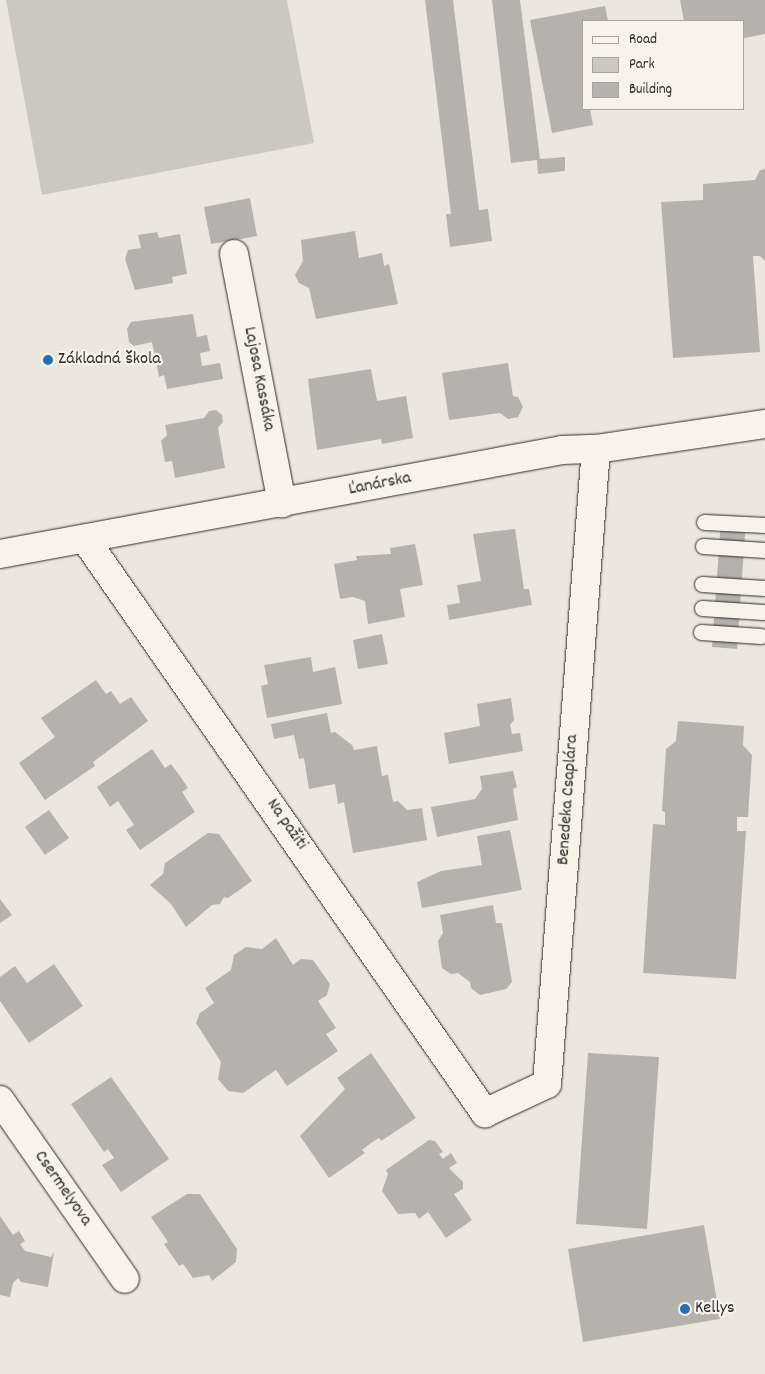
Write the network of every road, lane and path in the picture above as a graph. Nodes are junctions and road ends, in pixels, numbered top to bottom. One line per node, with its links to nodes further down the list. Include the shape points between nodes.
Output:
1 (234, 254): 4 (street, Lajosa Kassáka)
2 (764, 425): 3 (street, Ľanárska)
3 (596, 449): 4 (street, Ľanárska, via 562,450); 18 (street, Benedeka Csaplára, via 548,1084)
4 (282, 503): 7 (street, Ľanárska)
5 (704, 522): 6 (lane)
6 (765, 526)
7 (85, 539): 10 (street, Ľanárska); 18 (street, Na pažiti)
8 (703, 546): 9 (lane)
9 (765, 550)
10 (0, 554)
11 (702, 584): 12 (lane)
12 (764, 588)
13 (702, 608): 14 (lane)
14 (763, 612)
15 (701, 632): 16 (lane)
16 (761, 636)
17 (0, 1100): 19 (street, Csermelyova)
18 (486, 1113)
19 (125, 1278)

